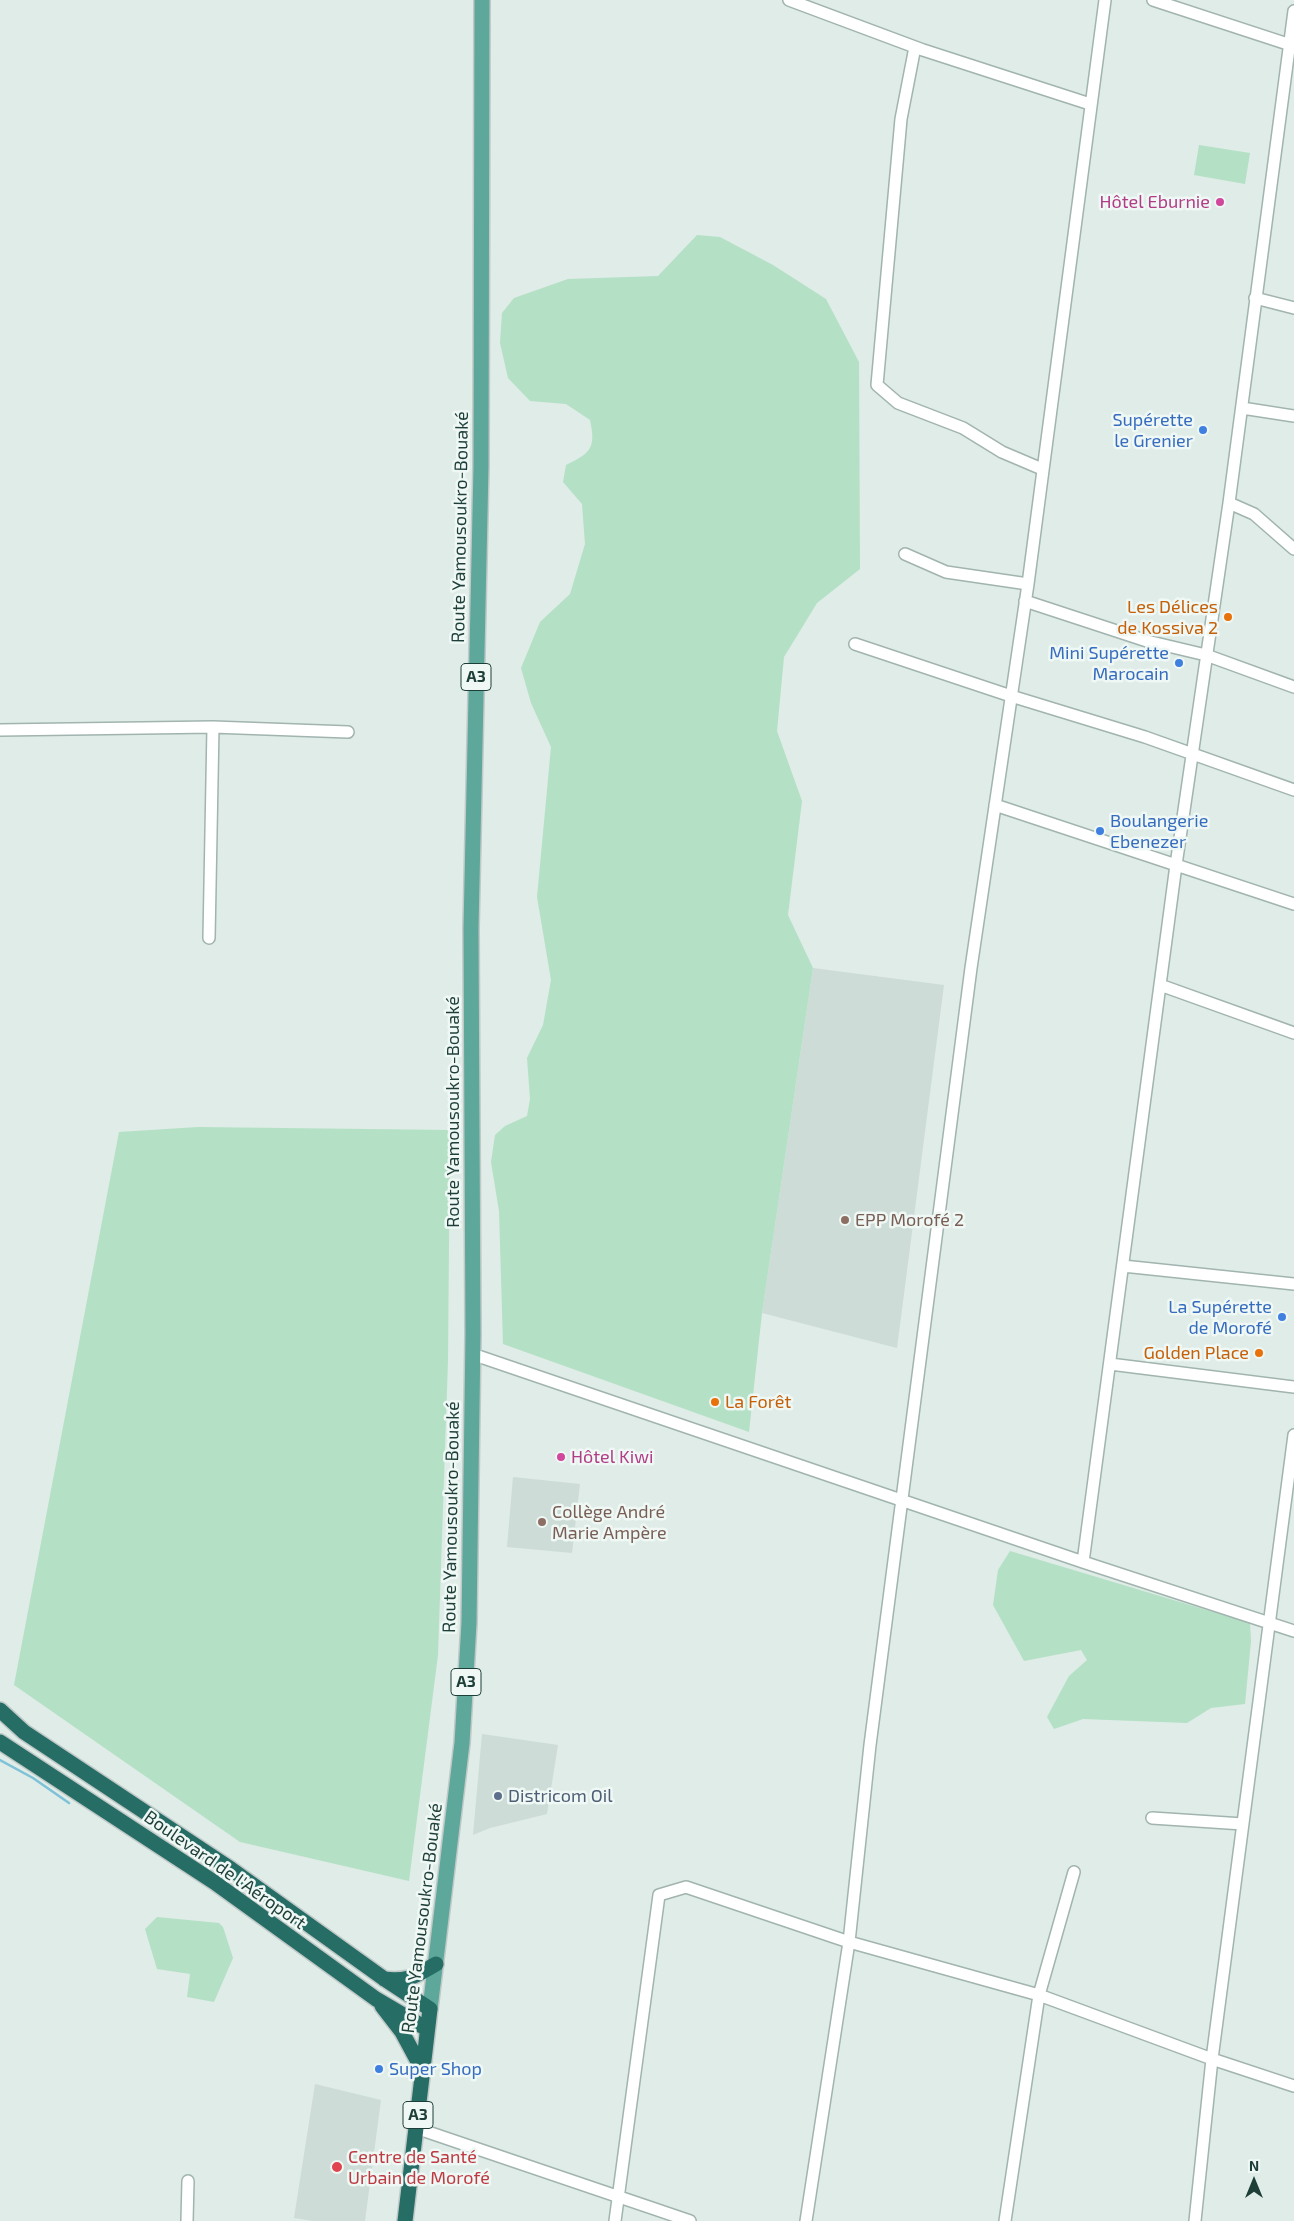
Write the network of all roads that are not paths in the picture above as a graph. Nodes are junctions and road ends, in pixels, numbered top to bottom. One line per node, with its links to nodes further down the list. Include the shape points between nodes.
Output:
1 (482, 0): 36 (main road, Route Yamousoukro-Bouaké / A3, via 481,467 471,928)
2 (789, 0): 7 (street)
3 (1104, 0): 8 (street)
4 (1153, 0): 6 (street)
5 (1294, 11): 6 (street)
6 (1291, 46): 9 (street)
7 (916, 48): 8 (street); 13 (street, via 901,119 877,385 898,403 963,428 1002,452)
8 (1090, 104): 13 (street)
9 (1255, 298): 10 (street); 11 (street)
10 (1294, 308)
11 (1242, 408): 12 (street); 14 (street)
12 (1294, 416)
13 (1042, 469): 17 (street)
14 (1229, 503): 15 (street, via 1254,514); 20 (street)
15 (1294, 549)
16 (905, 554): 17 (street, via 946,572)
17 (1028, 584): 18 (street)
18 (1025, 600): 20 (street, via 1147,641); 22 (street)
19 (855, 644): 22 (street)
20 (1206, 655): 21 (street); 26 (street)
21 (1294, 687)
22 (1011, 696): 26 (street, via 1145,737); 28 (street)
23 (213, 727): 24 (street); 25 (street); 31 (street)
24 (0, 730)
25 (348, 732)
26 (1192, 755): 27 (street); 29 (street)
27 (1294, 790)
28 (995, 806): 29 (street); 40 (street)
29 (1176, 866): 30 (street); 32 (street)
30 (1294, 904)
31 (209, 938)
32 (1160, 985): 33 (street); 34 (street)
33 (1294, 1033)
34 (1122, 1266): 35 (street); 37 (street)
35 (1294, 1284)
36 (472, 1354): 40 (street); 50 (main road, Route Yamousoukro-Bouaké / A3, via 469,1613 463,1724)
37 (1110, 1364): 38 (street); 41 (street)
38 (1294, 1387)
39 (1294, 1435): 42 (street)
40 (902, 1500): 41 (street); 49 (street, via 870,1745)
41 (1083, 1562): 42 (street)
42 (1270, 1623): 43 (street); 47 (street)
43 (1294, 1631)
44 (0, 1710): 51 (highway, Boulevard de l'Aéroport, via 24,1732 231,1869)
45 (0, 1742): 53 (highway, Boulevard de l'Aéroport, via 214,1882)
46 (1152, 1818): 47 (street)
47 (1243, 1824): 56 (street)
48 (1074, 1872): 52 (street)
49 (849, 1942): 52 (street); 61 (street, via 686,1887 659,1895); 66 (street)
50 (436, 1964): 51 (highway, via 400,1981); 54 (main road, Route Yamousoukro-Bouaké / A3)
51 (383, 1978): 54 (highway, Boulevard de l'Aéroport)
52 (1039, 1995): 56 (street); 67 (street)
53 (376, 1999): 55 (highway, Boulevard de l'Aéroport); 57 (highway, via 402,2032)
54 (430, 2009): 55 (highway, Route Yamousoukro-Bouaké / A3)
55 (427, 2029): 57 (highway, Route Yamousoukro-Bouaké / A3)
56 (1212, 2059): 58 (street); 68 (street)
57 (422, 2071): 59 (highway, Route Yamousoukro-Bouaké / A3)
58 (1294, 2086)
59 (416, 2128): 61 (street); 63 (highway, Route Yamousoukro-Bouaké / A3)
60 (188, 2180): 62 (street)
61 (618, 2196): 64 (street); 65 (street)
62 (187, 2221)
63 (405, 2221)
64 (615, 2221)
65 (690, 2221)
66 (806, 2221)
67 (1005, 2221)
68 (1195, 2221)

